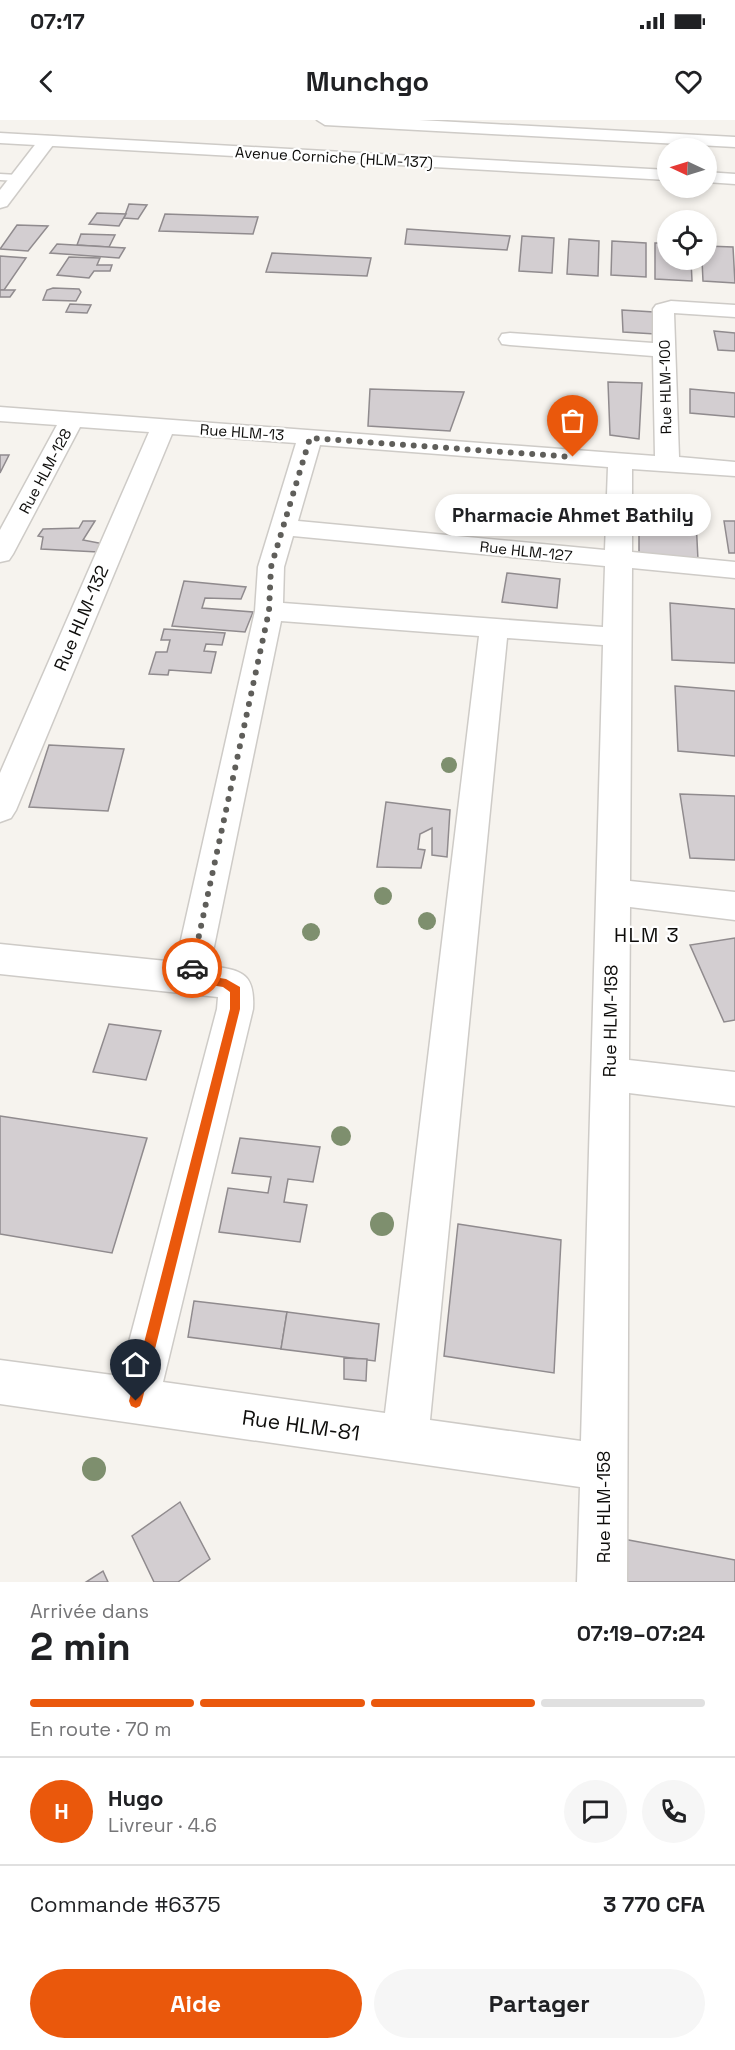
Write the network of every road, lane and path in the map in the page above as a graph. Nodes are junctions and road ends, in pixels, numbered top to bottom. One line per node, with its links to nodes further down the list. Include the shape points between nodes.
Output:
1 (326, 120): 4 (main road)
2 (0, 138): 3 (main road, Avenue Corniche (HLM-137))
3 (47, 141): 5 (main road, Avenue Corniche (HLM-137)); 6 (main road)
4 (735, 142)
5 (657, 174)
6 (9, 178): 9 (main road)
7 (717, 178): 8 (main road)
8 (735, 179)
9 (0, 202)
10 (735, 311): 12 (main road, Rue HLM-100, via 663,309)
11 (510, 339): 12 (main road)
12 (664, 350): 18 (main road, Rue HLM-100)
13 (0, 414): 14 (main road, Rue HLM-13)
14 (72, 420): 15 (main road, Rue HLM-13); 21 (main road, Rue HLM-128)
15 (163, 427): 16 (main road, Rue HLM-13); 27 (main road, Rue HLM-132)
16 (310, 438): 17 (main road, Rue HLM-13); 20 (main road)
17 (620, 461): 18 (main road, Rue HLM-13); 22 (main road, Rue HLM-158)
18 (667, 464): 19 (main road, Rue HLM-13)
19 (735, 469)
20 (282, 527): 22 (main road, Rue HLM-127); 24 (main road, via 271,567)
21 (0, 554)
22 (620, 560): 23 (main road, Rue HLM-127); 26 (main road, Rue HLM-158)
23 (735, 570)
24 (269, 611): 25 (main road); 31 (main road)
25 (494, 627): 26 (main road); 36 (main road)
26 (616, 637): 28 (main road, Rue HLM-158)
27 (0, 810)
28 (612, 892): 29 (main road); 32 (main road, Rue HLM-158)
29 (735, 906)
30 (0, 960): 31 (main road)
31 (190, 978): 35 (main road, via 226,983 236,990 235,1009)
32 (609, 1074): 33 (main road); 37 (main road, Rue HLM-158)
33 (735, 1089)
34 (0, 1382): 35 (main road, Rue HLM-81)
35 (136, 1401): 36 (main road, Rue HLM-81)
36 (405, 1440): 37 (main road, Rue HLM-81)
37 (603, 1467): 38 (main road, Rue HLM-158)
38 (602, 1582)

